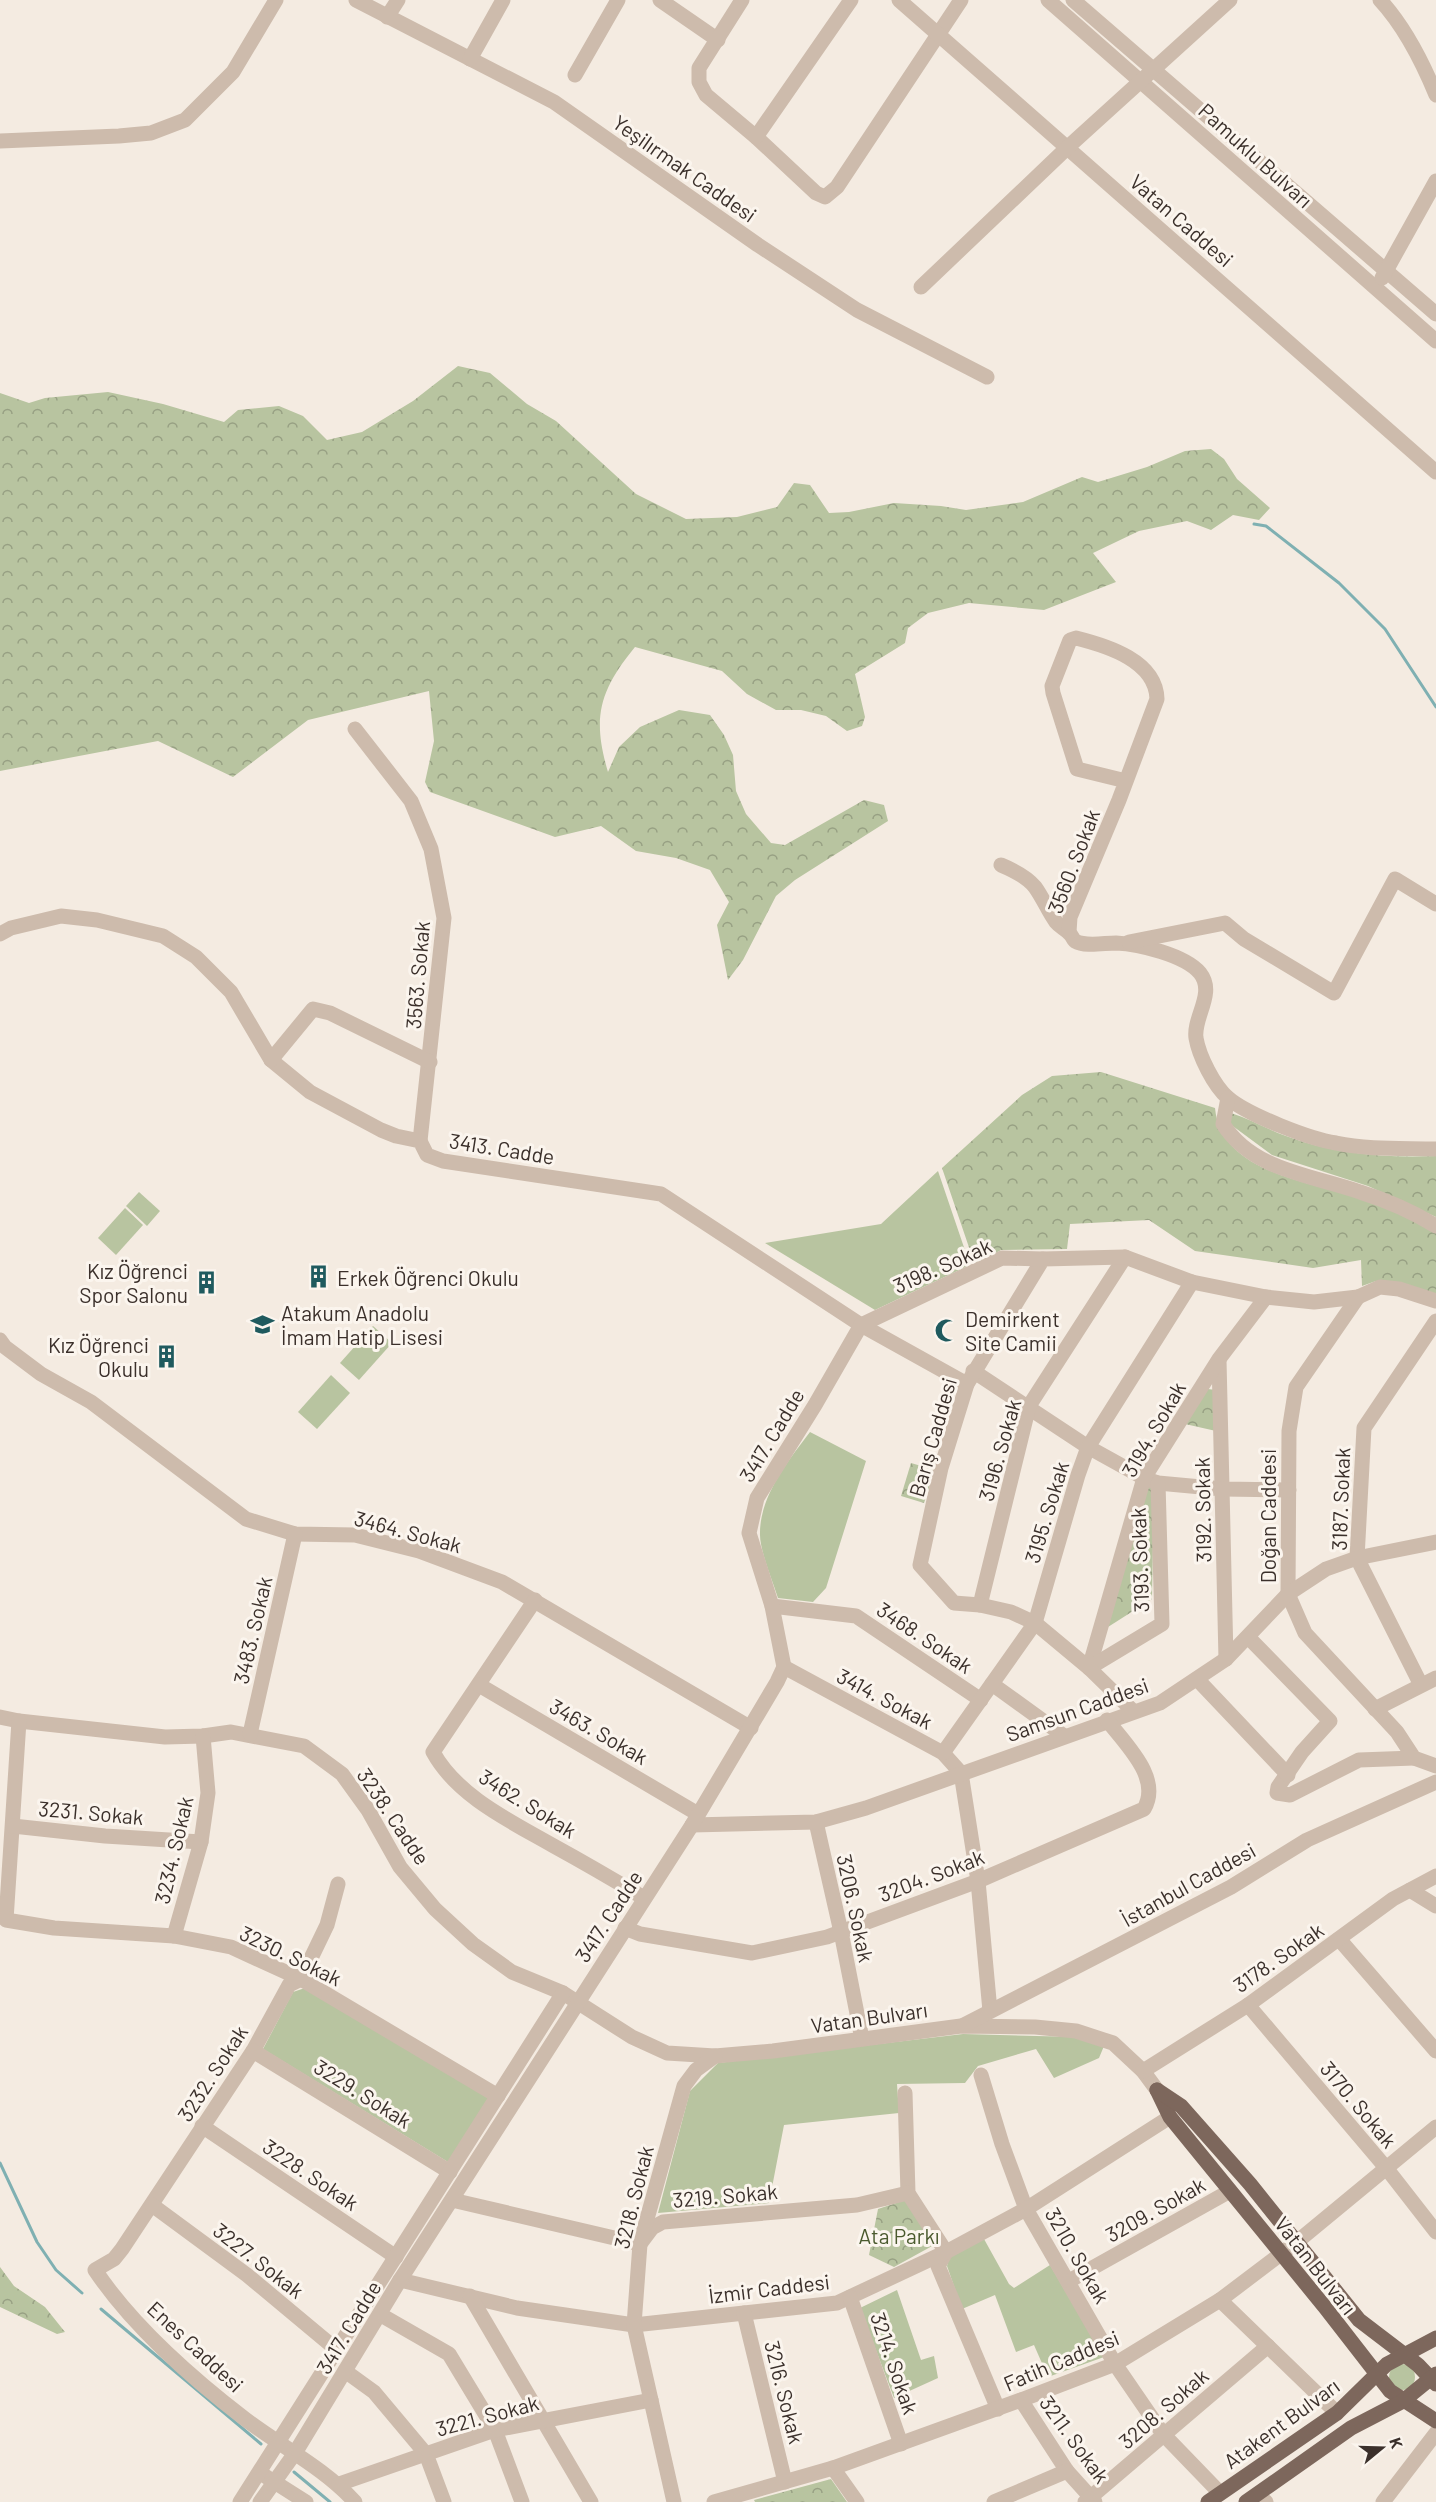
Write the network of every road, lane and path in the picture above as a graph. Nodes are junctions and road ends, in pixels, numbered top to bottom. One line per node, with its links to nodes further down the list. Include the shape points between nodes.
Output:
1 (276, 0): 23 (street, via 233,72 185,120 151,133)
2 (356, 0): 15 (street, Yeşilırmak Caddesi)
3 (398, 0): 15 (street)
4 (503, 0): 18 (street)
5 (618, 0): 19 (street)
6 (660, 0): 17 (street)
7 (742, 0): 17 (street)
8 (851, 0): 22 (street)
9 (899, 0): 16 (street, Vatan Caddesi)
10 (961, 0): 16 (street)
11 (1048, 0): 20 (street, Pamuklu Bulvarı)
12 (1073, 0): 20 (street)
13 (1230, 0): 20 (street)
14 (1380, 0): 21 (street, via 1396,18)
15 (387, 17): 18 (street, Yeşilırmak Caddesi)
16 (937, 34): 22 (street, via 837,187 825,197); 24 (street, Vatan Caddesi)
17 (718, 40): 22 (street, via 699,69 699,82 706,95)
18 (470, 59): 31 (street, Yeşilırmak Caddesi, via 554,102 857,310)
19 (575, 75)
20 (1147, 75): 24 (street); 26 (street); 28 (street, Pamuklu Bulvarı)
21 (1436, 95)
22 (756, 137)
23 (0, 141)
24 (1068, 147): 27 (street); 32 (street, Vatan Caddesi)
25 (1436, 181): 26 (street)
26 (1386, 271): 28 (street); 29 (street)
27 (921, 287)
28 (1375, 290): 30 (street, Pamuklu Bulvarı)
29 (1436, 315)
30 (1436, 341)
31 (987, 377)
32 (1436, 472)
33 (355, 729): 41 (street, 3563. Sokak, via 411,801 431,849 444,918)
34 (1126, 781): 34 (street, 3560. Sokak, via 1153,714 1156,687 1151,675 1121,654 1076,638 1070,640 1052,686 1077,769); 37 (street, 3560. Sokak, via 1070,917)
35 (1001, 865): 37 (street, 3560. Sokak, via 1034,885 1058,924)
36 (1436, 904): 39 (street, via 1395,879 1334,993 1244,939 1225,923)
37 (1069, 932): 39 (street, via 1074,940 1083,943)
38 (0, 934): 40 (street, 3413. Cadde, via 61,916 97,920 163,936 196,957 231,993)
39 (1122, 944): 42 (street, via 1168,954 1200,973 1205,996 1196,1040 1208,1072)
40 (271, 1060): 41 (street, via 313,1009 330,1013); 43 (street, 3413. Cadde, via 330,1105 396,1136)
41 (430, 1062): 43 (street, 3563. Sokak)
42 (1228, 1098): 44 (street, via 1273,1122 1335,1143); 45 (street, via 1223,1124 1232,1139 1269,1164 1362,1192)
43 (420, 1141): 53 (street, 3413. Cadde, via 427,1155 443,1161 661,1194)
44 (1436, 1149)
45 (1436, 1226)
46 (1125, 1257): 47 (street); 48 (street); 57 (street, 3196. Sokak)
47 (1043, 1259): 53 (street, 3198. Sokak, via 1002,1258); 56 (street, Barış Caddesi)
48 (1192, 1282): 49 (street); 58 (street, 3195. Sokak)
49 (1266, 1297): 50 (street, via 1314,1302); 55 (street, 3194. Sokak)
50 (1358, 1297): 51 (street, via 1380,1287); 61 (street, Doğan Caddesi, via 1296,1387 1289,1431)
51 (1436, 1301)
52 (1436, 1321): 64 (street, 3187. Sokak, via 1364,1428)
53 (861, 1325): 56 (street, 3413. Cadde); 68 (street, 3417. Cadde, via 757,1498 749,1533)
54 (0, 1340): 62 (street, 3464. Sokak, via 41,1374 91,1401 246,1519)
55 (1219, 1359): 59 (street, 3194. Sokak); 60 (street, 3192. Sokak)
56 (970, 1378): 57 (street, 3413. Cadde); 67 (street, Barış Caddesi, via 941,1468 920,1565 954,1604)
57 (1029, 1406): 58 (street, 3413. Cadde); 67 (street, 3196. Sokak)
58 (1088, 1447): 59 (street, 3413. Cadde); 69 (street, 3195. Sokak)
59 (1151, 1480): 60 (street); 73 (street, 3194. Sokak); 73 (street, 3193. Sokak, via 1162,1624)
60 (1223, 1490): 61 (street); 71 (street, 3192. Sokak)
61 (1289, 1490): 65 (street, Doğan Caddesi)
62 (295, 1534): 66 (street, 3464. Sokak, via 355,1535 419,1551 502,1582); 86 (street, 3483. Sokak)
63 (1436, 1542): 64 (street, Samsun Caddesi)
64 (1357, 1558): 65 (street, Samsun Caddesi, via 1326,1569); 78 (street, 3187. Sokak)
65 (1288, 1594): 70 (street, Samsun Caddesi); 80 (street, Doğan Caddesi, via 1305,1633)
66 (534, 1600): 77 (street, 3462. Sokak); 85 (street, 3464. Sokak)
67 (980, 1605): 69 (street, Barış Caddesi)
68 (772, 1606): 72 (street, 3417. Cadde); 79 (street, 3468. Sokak, via 856,1616)
69 (1035, 1623): 73 (street, Barış Caddesi); 76 (street, 3195. Sokak)
70 (1248, 1638): 71 (street, Samsun Caddesi); 93 (street, via 1330,1721 1302,1752)
71 (1226, 1659): 75 (street, Samsun Caddesi)
72 (783, 1667): 85 (street, 3417. Cadde); 89 (street, 3414. Sokak)
73 (1089, 1668): 81 (street, Barış Caddesi)
74 (1436, 1678): 78 (street)
75 (1197, 1679): 81 (street, Samsun Caddesi, via 1160,1703); 93 (street)
76 (992, 1684): 79 (street, 3195. Sokak); 88 (street)
77 (479, 1685): 95 (street, 3463. Sokak); 103 (street, 3462. Sokak, via 433,1752 440,1765 496,1812)
78 (1421, 1685): 80 (street)
79 (981, 1700): 89 (street, 3195. Sokak)
80 (1375, 1709): 90 (street, Doğan Caddesi)
81 (1133, 1711): 83 (street, Samsun Caddesi)
82 (0, 1717): 84 (street, 3238. Cadde)
83 (1107, 1720): 88 (street, Samsun Caddesi); 100 (street, 3204. Sokak, via 1141,1766 1150,1788 1150,1799 1144,1809)
84 (19, 1721): 87 (street, 3238. Cadde, via 165,1737); 97 (street)
85 (751, 1728): 95 (street, 3417. Cadde)
86 (250, 1734): 87 (street, 3238. Cadde); 110 (street, 3238. Cadde, via 304,1746 342,1774 368,1810 400,1867 435,1909 473,1944 512,1972)
87 (203, 1736): 98 (street, 3234. Sokak, via 208,1793)
88 (1064, 1736): 92 (street, Samsun Caddesi)
89 (943, 1753): 92 (street, 3414. Sokak)
90 (1414, 1758): 91 (street); 93 (street, via 1359,1760 1290,1795 1281,1795 1277,1793 1278,1787)
91 (1436, 1766)
92 (961, 1773): 96 (street, Samsun Caddesi); 100 (street)
93 (1288, 1775)
94 (1436, 1782): 113 (street, İstanbul Caddesi, via 1307,1840 1231,1887)
95 (695, 1819): 96 (street, Samsun Caddesi); 103 (street, 3417. Cadde)
96 (816, 1822): 106 (street, 3206. Sokak)
97 (13, 1826): 98 (street, 3231. Sokak); 107 (street, 3230. Sokak, via 6,1920 54,1928)
98 (201, 1842): 107 (street, 3234. Sokak)
99 (1436, 1876): 102 (street, 3178. Sokak)
100 (978, 1881): 106 (street, 3204. Sokak); 113 (street)
101 (338, 1884): 109 (street, 3232. Sokak, via 327,1925)
102 (1410, 1890): 104 (street); 108 (street, 3178. Sokak)
103 (644, 1898): 105 (street, 3417. Cadde)
104 (1436, 1906)
105 (625, 1928): 106 (street, 3204. Sokak, via 752,1953); 111 (street, 3417. Cadde)
106 (841, 1932): 115 (street, 3206. Sokak)
107 (174, 1936): 109 (street, 3230. Sokak, via 231,1947)
108 (1339, 1939): 112 (street, 3178. Sokak); 117 (street)
109 (301, 1979): 116 (street, 3232. Sokak, via 289,1985); 123 (street, 3230. Sokak)
110 (564, 1993): 111 (street, 3238. Cadde); 123 (street, 3417. Cadde)
111 (578, 2002): 118 (street, Vatan Bulvarı, via 667,2054); 131 (street, 3417. Cadde)
112 (1248, 2005): 119 (street, 3178. Sokak); 127 (street, 3170. Sokak)
113 (990, 2011): 114 (street, İstanbul Caddesi)
114 (961, 2026): 115 (street, Vatan Bulvarı); 119 (street, Vatan Bulvarı, via 1076,2031 1113,2043)
115 (862, 2039): 118 (street, Vatan Bulvarı)
116 (253, 2051): 125 (street, 3232. Sokak); 128 (street, 3229. Sokak)
117 (1436, 2051)
118 (715, 2056): 136 (street, 3218. Sokak, via 696,2070 684,2086)
119 (1143, 2071): 121 (street, Vatan Bulvarı)
120 (981, 2075): 133 (street, 3210. Sokak)
121 (1157, 2090): 124 (main road, Vatan Bulvarı); 135 (main road, Vatan Bulvarı, via 1181,2106)
122 (905, 2092): 130 (street)
123 (498, 2097): 128 (street, 3417. Cadde)
124 (1170, 2117): 129 (main road, Vatan Bulvarı); 133 (street, İzmir Caddesi)
125 (202, 2126): 132 (street, 3232. Sokak); 139 (street, 3228. Sokak)
126 (1436, 2127): 127 (street, Fatih Caddesi)
127 (1387, 2169): 134 (street, 3170. Sokak); 135 (street, Fatih Caddesi)
128 (450, 2172): 139 (street, 3417. Cadde)
129 (1230, 2192): 138 (main road, Vatan Bulvarı); 142 (street, 3209. Sokak)
130 (908, 2193): 136 (street, 3219. Sokak, via 857,2205 663,2222 652,2228); 137 (street)
131 (452, 2200): 136 (street); 141 (street, 3417. Cadde)
132 (152, 2205): 140 (street, 3232. Sokak, via 122,2250); 151 (street, 3227. Sokak, via 247,2275)
133 (1026, 2209): 137 (street, İzmir Caddesi); 142 (street, 3210. Sokak)
134 (1436, 2232)
135 (1298, 2241): 138 (street, Fatih Caddesi); 152 (main road, Vatan Bulvarı, via 1359,2320)
136 (640, 2244): 148 (street, 3218. Sokak)
137 (946, 2252): 144 (street, İzmir Caddesi); 160 (street, via 938,2266)
138 (1281, 2253): 145 (street, Fatih Caddesi); 155 (main road, Vatan Bulvarı)
139 (396, 2257): 151 (street, 3417. Cadde)
140 (95, 2270): 167 (street, Enes Caddesi, via 150,2336 245,2419)
141 (400, 2280): 143 (street, İzmir Caddesi); 147 (street, 3417. Cadde)
142 (1069, 2282): 153 (street, 3210. Sokak)
143 (470, 2296): 148 (street, İzmir Caddesi, via 517,2308); 162 (street)
144 (850, 2297): 146 (street, İzmir Caddesi, via 837,2303); 168 (street, 3214. Sokak)
145 (1220, 2300): 150 (street); 153 (street, Fatih Caddesi)
146 (744, 2313): 148 (street, İzmir Caddesi); 175 (street, 3216. Sokak)
147 (381, 2315): 154 (street, 3417. Cadde); 164 (street, via 449,2354)
148 (634, 2325): 157 (street, 3218. Sokak)
149 (1436, 2338): 152 (main road, Atakent Bulvarı)
150 (1268, 2346): 161 (street); 166 (street, 3208. Sokak)
151 (337, 2350): 167 (street, 3417. Cadde)
152 (1404, 2353): 155 (main road, Atakent Bulvarı); 156 (main road, Vatan Bulvarı)
153 (1115, 2364): 158 (street, Fatih Caddesi); 166 (street, 3210. Sokak)
154 (345, 2371): 169 (street, 3417. Cadde); 170 (street, via 374,2392)
155 (1376, 2374): 159 (main road, Vatan Bulvarı); 161 (main road, Atakent Bulvarı)
156 (1434, 2378): 159 (main road, Atakent Bulvarı)
157 (651, 2400): 162 (street, 3221. Sokak); 188 (street, 3218. Sokak)
158 (1021, 2400): 160 (street, Fatih Caddesi); 172 (street, 3211. Sokak)
159 (1403, 2401): 163 (main road, Vatan Bulvarı); 180 (main road, Atakent Bulvarı, via 1351,2428)
160 (998, 2409): 168 (street, Fatih Caddesi)
161 (1337, 2413): 177 (main road, Atakent Bulvarı)
162 (543, 2420): 164 (street, 3221. Sokak); 187 (street)
163 (1436, 2421)
164 (495, 2430): 170 (street, 3221. Sokak); 186 (street)
165 (1436, 2433): 192 (street)
166 (1163, 2434): 177 (street, 3210. Sokak); 179 (street, 3208. Sokak)
167 (279, 2443): 169 (street, Enes Caddesi); 173 (street, 3417. Cadde)
168 (901, 2444): 171 (street, Fatih Caddesi)
169 (295, 2453): 174 (street, 3417. Cadde); 176 (street)
170 (426, 2454): 176 (street, 3221. Sokak); 185 (street)
171 (833, 2468): 175 (street, Fatih Caddesi); 190 (street)
172 (1067, 2471): 179 (street, 3211. Sokak); 191 (street)
173 (259, 2472): 174 (street); 181 (street, 3417. Cadde)
174 (273, 2481): 182 (street, 3417. Cadde); 183 (street)
175 (785, 2482): 178 (street, Fatih Caddesi)
176 (339, 2484): 184 (street)
177 (1214, 2498)
178 (735, 2499): 189 (street, Fatih Caddesi)
179 (1090, 2500)
180 (1256, 2500)
181 (240, 2502)
182 (260, 2502)
183 (306, 2502)
184 (355, 2502)
185 (444, 2502)
186 (522, 2502)
187 (591, 2502)
188 (674, 2502)
189 (714, 2502)
190 (857, 2502)
191 (994, 2502)
192 (1383, 2502)

